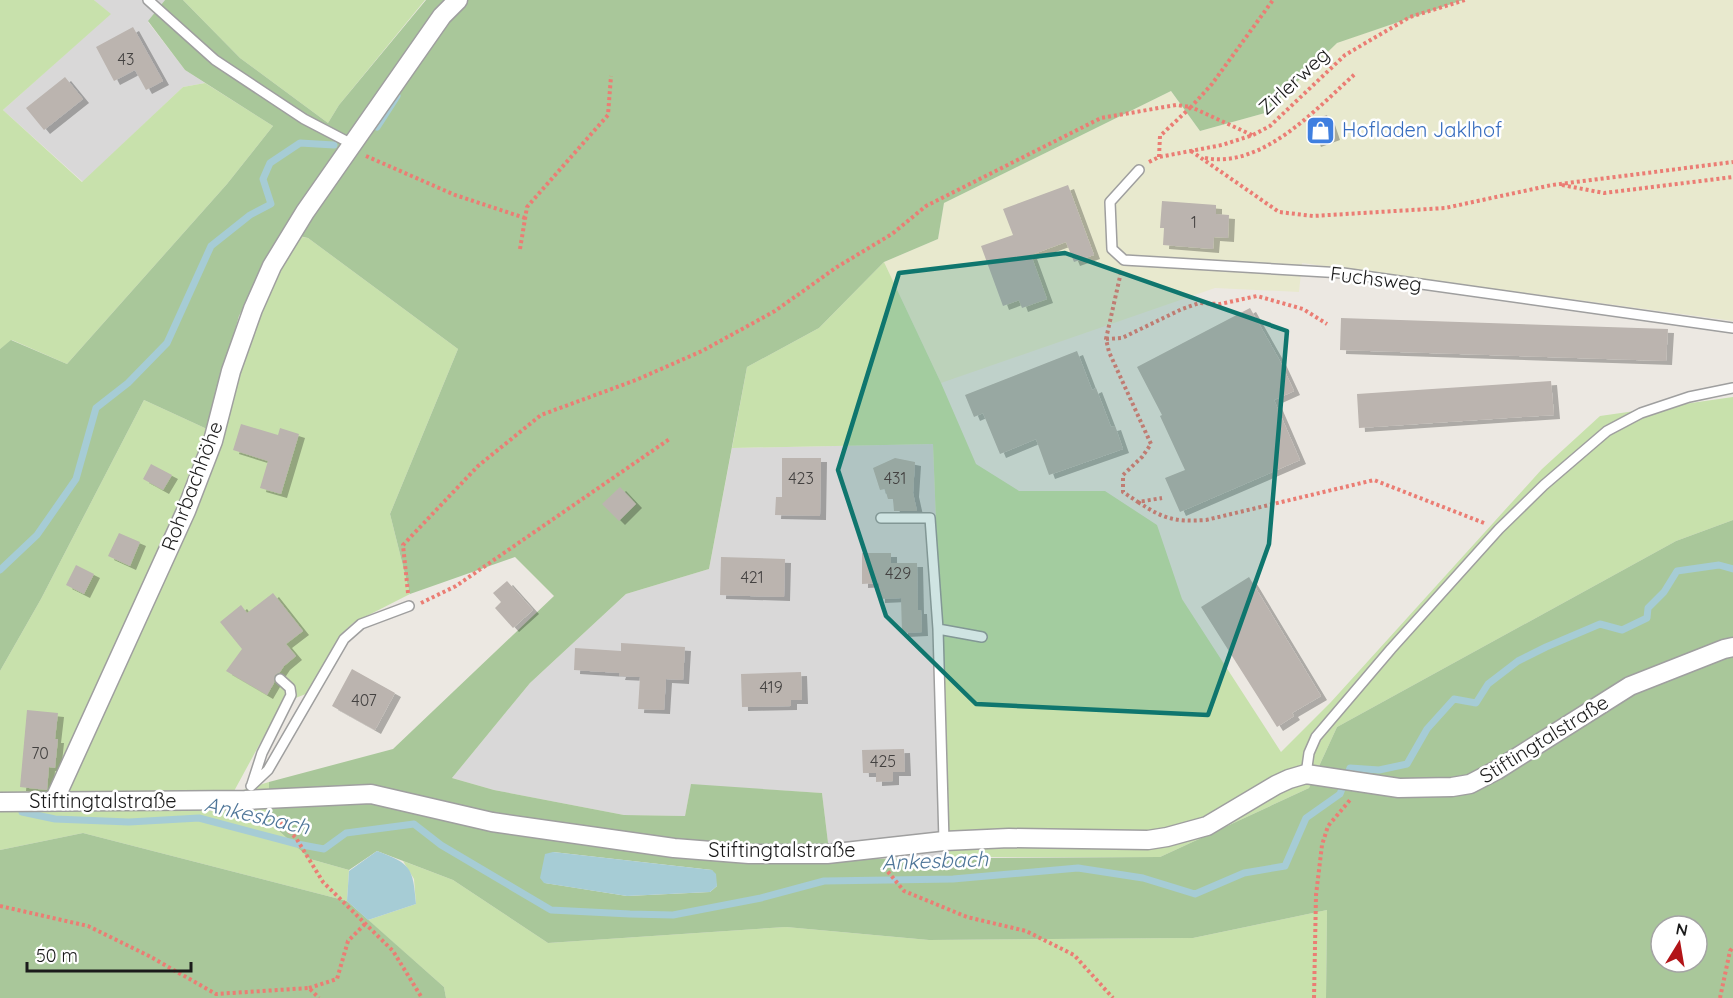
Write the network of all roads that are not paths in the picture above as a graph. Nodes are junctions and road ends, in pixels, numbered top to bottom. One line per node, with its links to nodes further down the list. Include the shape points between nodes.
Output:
1 (148, 0): 3 (lane, via 214,60)
2 (458, 0): 3 (street, Rohrbachhöhe, via 442,16)
3 (351, 147): 15 (street, Rohrbachhöhe, via 272,266 231,371 213,441 186,511)
4 (1139, 170): 5 (lane, Fuchsweg, via 1110,202 1112,249 1124,260 1343,273)
5 (1733, 328)
6 (1733, 388): 13 (lane, via 1641,413 1607,431 1544,485 1499,529 1316,737)
7 (881, 518): 9 (lane, via 930,518)
8 (410, 606): 14 (lane, via 360,624 344,639 267,770)
9 (938, 629): 10 (lane); 17 (lane)
10 (982, 637)
11 (1733, 647): 13 (street, Stiftingtalstraße, via 1630,686 1470,784 1399,788)
12 (280, 679): 14 (lane, via 290,688 291,695 262,753)
13 (1306, 774): 17 (street, Stiftingtalstraße, via 1276,785 1207,826 1167,837)
14 (248, 793): 15 (street, Stiftingtalstraße); 17 (street, Stiftingtalstraße, via 371,794 492,822 674,848 749,854 826,854)
15 (54, 801): 16 (street, Stiftingtalstraße)
16 (0, 802)
17 (944, 842)

